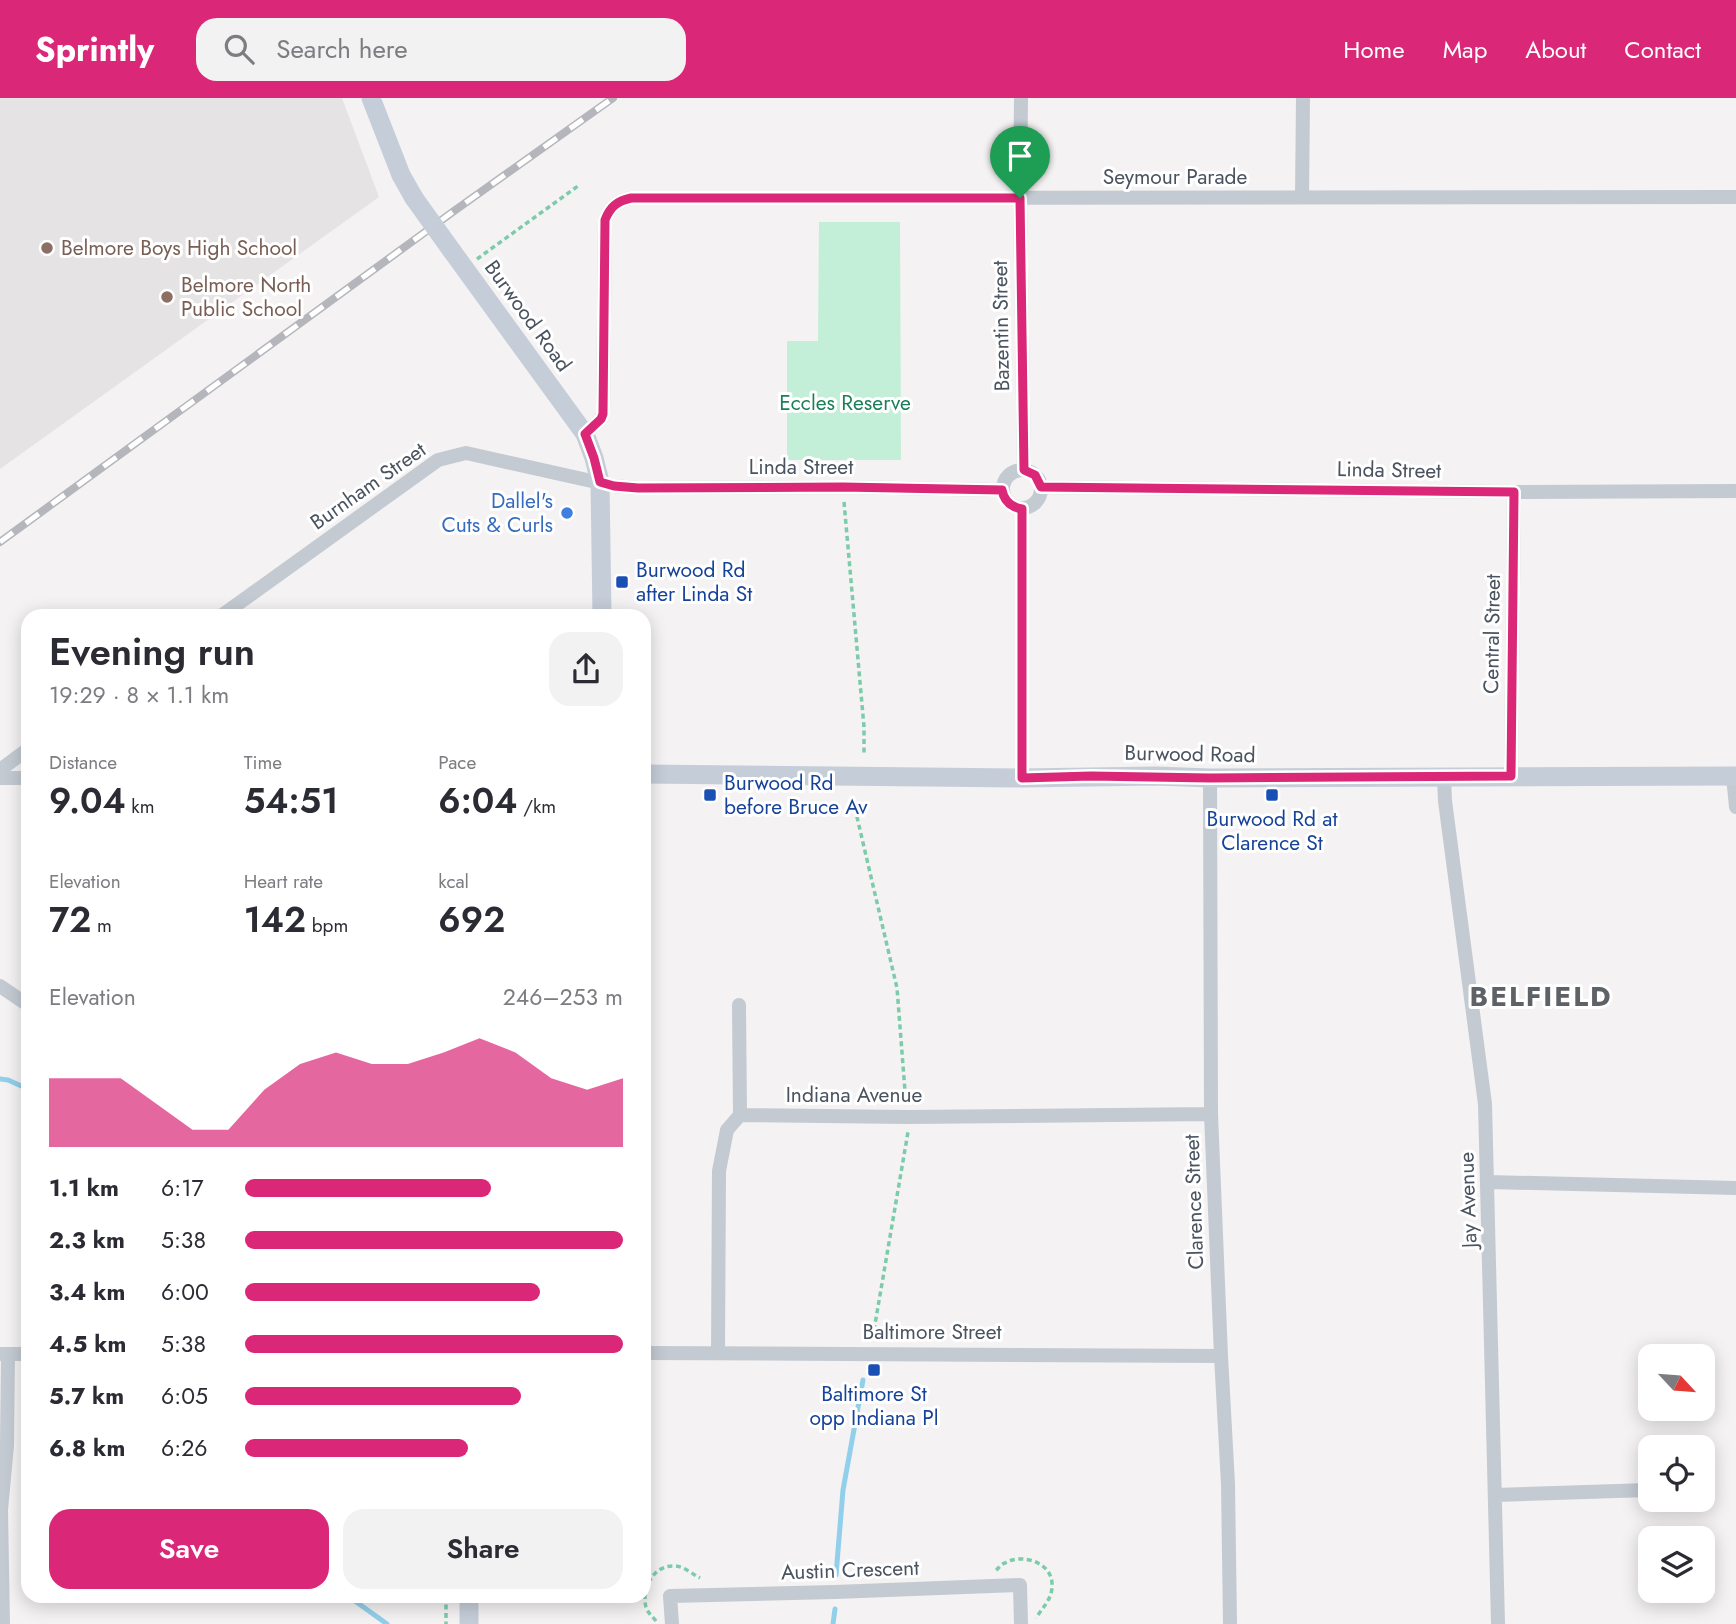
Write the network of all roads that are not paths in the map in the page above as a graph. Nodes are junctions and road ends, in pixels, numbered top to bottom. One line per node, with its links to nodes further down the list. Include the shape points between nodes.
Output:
1 (371, 98): 7 (main road, Burwood Road, bridge, via 414,198)
2 (1021, 98): 6 (street, Bazentin Street)
3 (1303, 98): 4 (street)
4 (1302, 197): 5 (street, Seymour Parade); 6 (street, Seymour Parade)
5 (1736, 197)
6 (1020, 198): 7 (street, Seymour Parade, via 622,200 608,211 605,220 603,414); 8 (street, Bazentin Street)
7 (585, 434): 9 (main road, Burwood Road)
8 (1024, 470): 10 (street, via 1035,475); 11 (street, via 1009,474)
9 (600, 482): 11 (street, Linda Street, via 638,488); 15 (street, Burnham Street, via 466,453 438,460); 16 (main road, Burwood Road)
10 (1041, 487): 13 (street, Linda Street); 14 (street, via 1038,500)
11 (1002, 490): 14 (street, via 1006,501)
12 (1736, 491): 13 (street, Linda Street)
13 (1514, 492): 20 (street, Central Street)
14 (1022, 509): 25 (street)
15 (231, 609)
16 (602, 609)
17 (21, 754): 18 (street)
18 (0, 770)
19 (651, 774): 25 (main road, Burwood Road)
20 (1511, 776): 21 (main road, Burwood Road); 22 (main road, Burwood Road)
21 (1734, 776): 27 (street)
22 (1444, 777): 26 (main road, Burwood Road); 33 (street, Jay Avenue, via 1485,1104)
23 (0, 778): 24 (street)
24 (21, 778)
25 (1022, 778): 26 (main road, Burwood Road)
26 (1210, 778): 31 (street, Clarence Street)
27 (1736, 807)
28 (0, 986): 29 (street)
29 (21, 1000)
30 (739, 1005): 32 (street)
31 (1211, 1114): 32 (street, Indiana Avenue); 38 (street, Clarence Street)
32 (740, 1115): 36 (street, via 727,1130 719,1171)
33 (1489, 1182): 34 (street); 40 (street, Jay Avenue)
34 (1736, 1188)
35 (651, 1353): 36 (street, Baltimore Street)
36 (719, 1353): 38 (street, Baltimore Street)
37 (4, 1354): 42 (street)
38 (1220, 1356): 46 (street, Clarence Street)
39 (1638, 1490): 40 (street)
40 (1496, 1495): 47 (street, Jay Avenue)
41 (469, 1603): 43 (main road)
42 (3, 1624)
43 (469, 1624)
44 (672, 1624): 45 (street, Austin Crescent, via 670,1595 1020,1585)
45 (1021, 1624)
46 (1230, 1624)
47 (1498, 1624)

